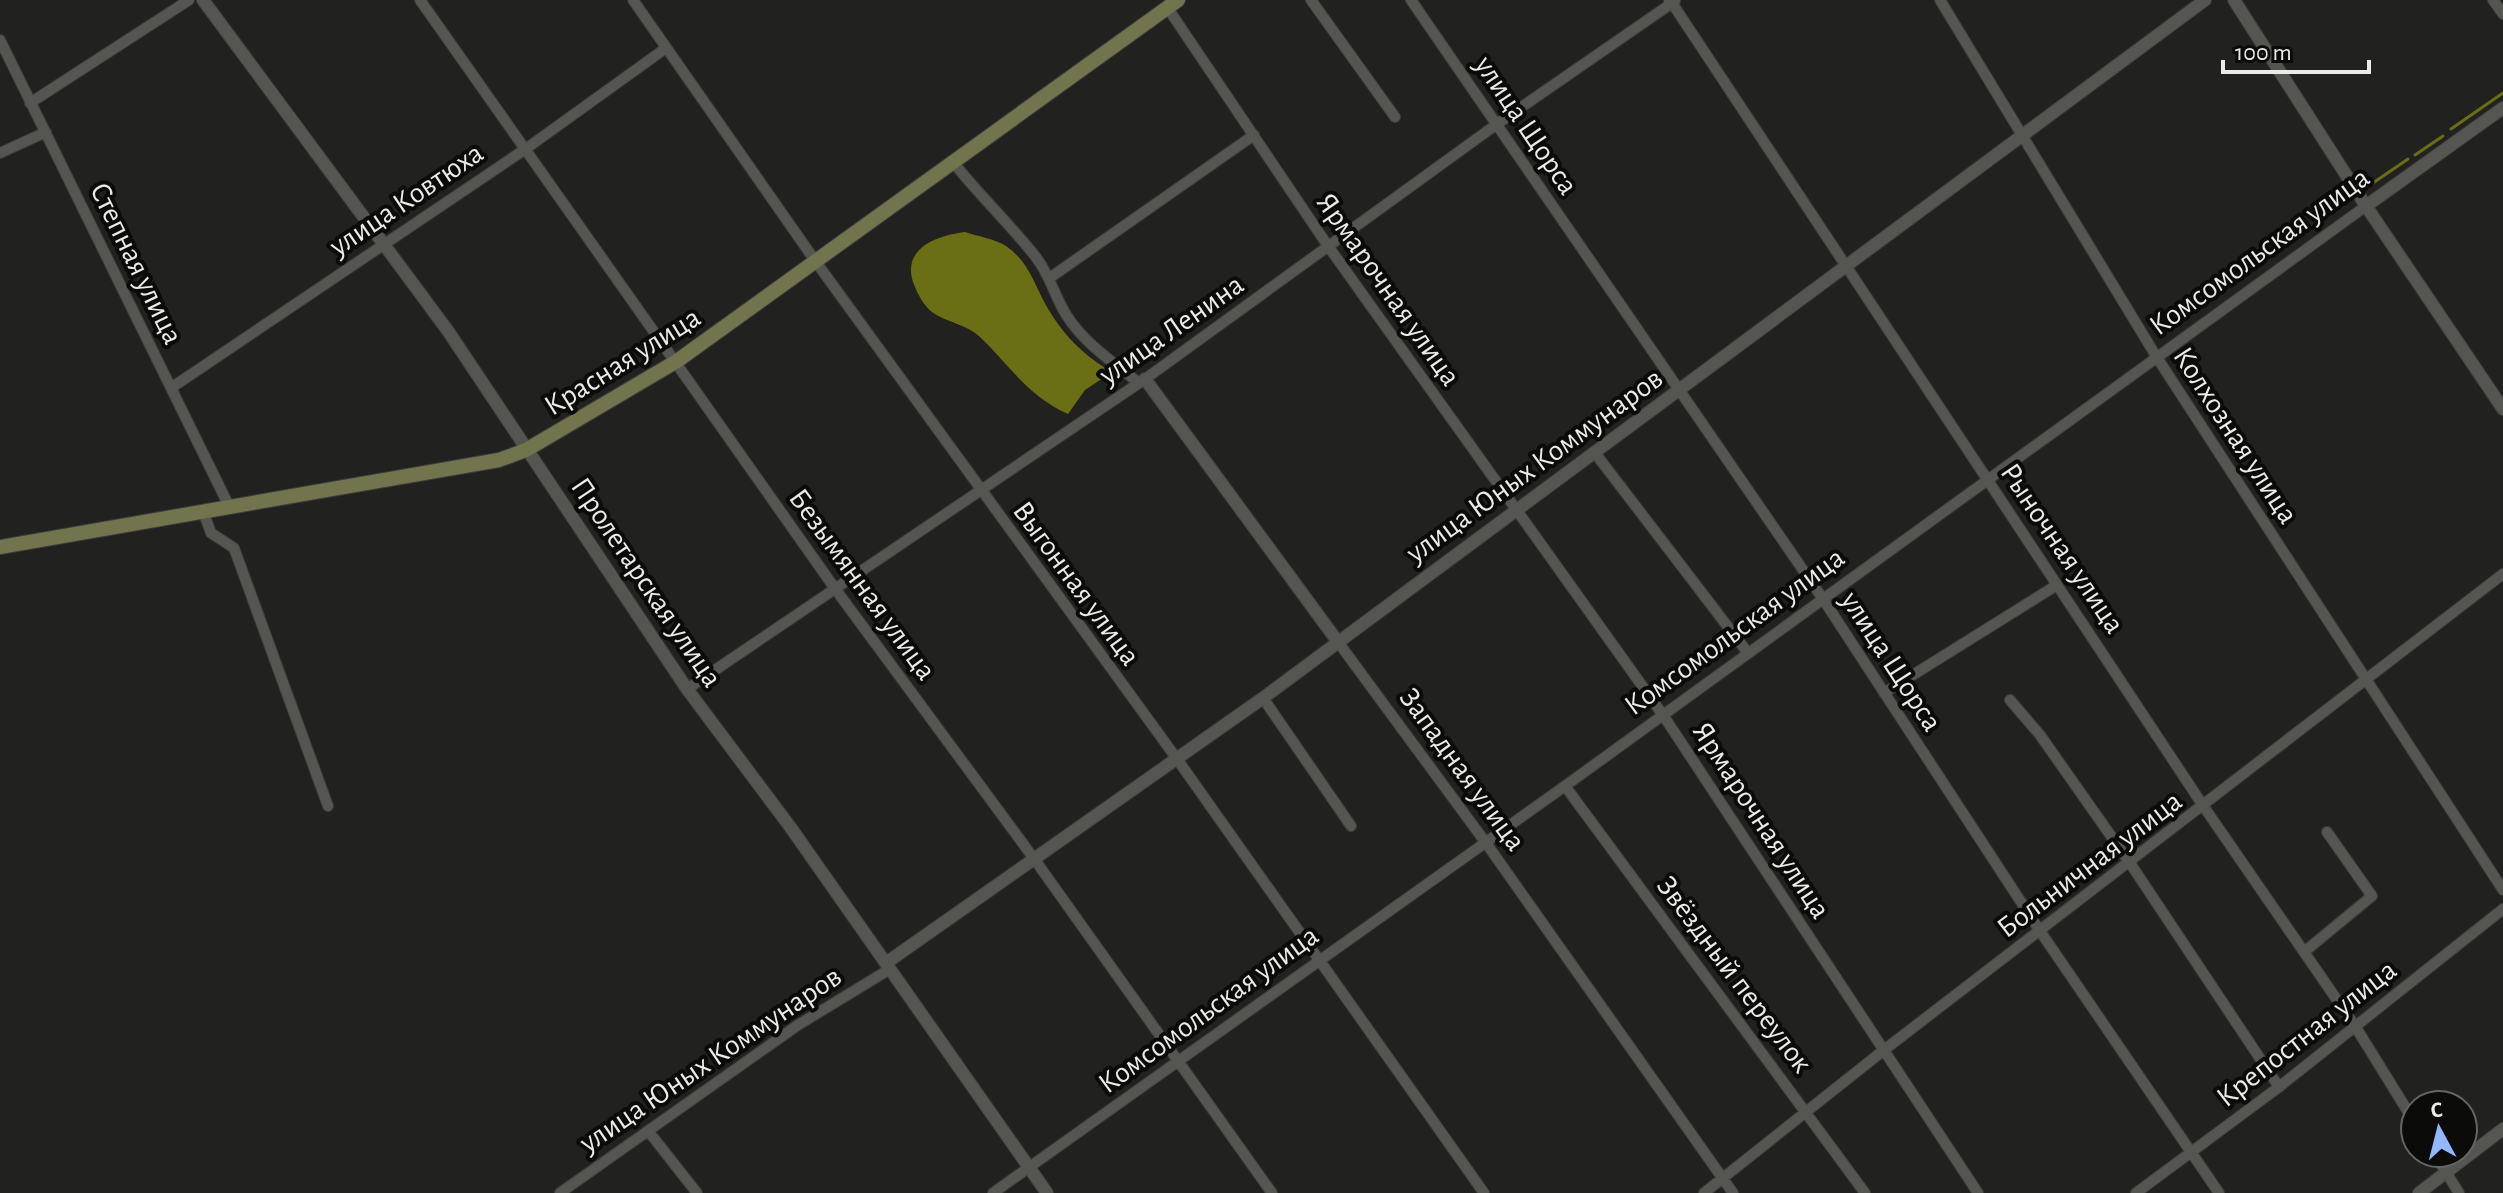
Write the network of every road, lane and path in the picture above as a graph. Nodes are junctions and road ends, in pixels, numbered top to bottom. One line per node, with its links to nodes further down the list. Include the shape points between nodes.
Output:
1 (189, 0): 16 (street)
2 (203, 0): 27 (street, Пролетарская улица)
3 (420, 0): 23 (street, Безымянная улица)
4 (633, 0): 15 (street, Выгонная улица)
5 (1311, 0): 18 (street)
6 (1411, 0): 19 (street, улица Щорса)
7 (1940, 0): 21 (street, Колхозная улица)
8 (2205, 0): 21 (street, улица Юных Коммунаров)
9 (2234, 0): 26 (street)
10 (2493, 0): 13 (street)
11 (1673, 1): 19 (street, улица Ленина); 30 (street, Рыночная улица)
12 (1172, 4): 22 (street, Ярмарочная улица); 25 (main road, Красная улица)
13 (2503, 14)
14 (0, 40): 16 (street, Степная улица)
15 (666, 48): 23 (street, улица Ковтюха); 29 (street, Выгонная улица)
16 (30, 103): 20 (street, Степная улица)
17 (2503, 108): 26 (street, Комсомольская улица)
18 (1395, 117)
19 (1497, 124): 28 (street, улица Ленина); 36 (street, улица Щорса)
20 (46, 132): 24 (street); 35 (street, Степная улица)
21 (2023, 134): 30 (street, улица Юных Коммунаров); 32 (street, Колхозная улица)
22 (1254, 135): 28 (street, Ярмарочная улица); 31 (street)
23 (527, 148): 27 (street, улица Ковтюха); 33 (street, Безымянная улица)
24 (0, 153)
25 (953, 162): 29 (main road, Красная улица); 31 (street)
26 (2366, 206): 32 (street, Комсомольская улица); 37 (street)
27 (381, 244): 35 (street, улица Ковтюха); 38 (street, Пролетарская улица, via 448,331)
28 (1328, 246): 34 (street, улица Ленина); 44 (street, Ярмарочная улица)
29 (816, 262): 33 (main road, Красная улица); 41 (street, Выгонная улица)
30 (1845, 266): 36 (street, улица Юных Коммунаров); 40 (street, Рыночная улица)
31 (1051, 277): 34 (street, via 1066,315 1087,340)
32 (2156, 356): 40 (street, Комсомольская улица); 52 (street, Колхозная улица)
33 (677, 361): 38 (main road, Красная улица); 48 (street, Безымянная улица)
34 (1142, 381): 41 (street, улица Ленина); 50 (street, Западная улица)
35 (171, 388): 42 (street, Степная улица)
36 (1679, 391): 39 (street, улица Юных Коммунаров); 49 (street, улица Щорса)
37 (2503, 409)
38 (526, 450): 42 (main road, Красная улица, via 499,460); 53 (street, Пролетарская улица)
39 (1595, 453): 44 (street, улица Юных Коммунаров); 51 (street)
40 (1987, 480): 47 (street, Рыночная улица); 49 (street, Комсомольская улица)
41 (978, 490): 48 (street, улица Ленина); 58 (street, Выгонная улица)
42 (229, 506): 43 (main road, Красная улица)
43 (203, 511): 45 (main road, Красная улица); 60 (street, via 211,533 234,548)
44 (1516, 511): 50 (street, улица Юных Коммунаров); 57 (street, Ярмарочная улица)
45 (0, 547)
46 (2503, 574): 52 (street, Больничная улица)
47 (2057, 585): 54 (street); 61 (street, Рыночная улица)
48 (836, 590): 53 (street, улица Ленина); 65 (street, Безымянная улица)
49 (1823, 599): 51 (street, Комсомольская улица); 54 (street, улица Щорса)
50 (1338, 642): 55 (street, улица Юных Коммунаров); 64 (street, Западная улица)
51 (1748, 653): 57 (street, Комсомольская улица)
52 (2366, 681): 61 (street, Больничная улица); 67 (street, Колхозная улица)
53 (687, 689): 72 (street, Пролетарская улица)
54 (1884, 693): 69 (street, улица Щорса)
55 (1263, 698): 58 (street, улица Юных Коммунаров); 62 (street)
56 (2010, 700): 66 (street)
57 (1663, 715): 59 (street, Комсомольская улица); 74 (street, Ярмарочная улица)
58 (1177, 759): 65 (street, улица Юных Коммунаров); 71 (street, Выгонная улица)
59 (1565, 786): 64 (street, Комсомольская улица); 78 (street, Звёздный переулок)
60 (328, 806)
61 (2204, 807): 66 (street, Больничная улица); 70 (street, Рыночная улица)
62 (1351, 826)
63 (2327, 832): 70 (street, via 2372,896)
64 (1486, 843): 71 (street, Комсомольская улица); 85 (street, Западная улица)
65 (1035, 860): 72 (street, улица Юных Коммунаров); 75 (street, Безымянная улица)
66 (2130, 863): 69 (street, Больничная улица); 76 (street)
67 (2503, 890)
68 (2503, 909): 73 (street, Крепостная улица)
69 (2040, 931): 74 (street, Больничная улица); 81 (street, улица Щорса)
70 (2304, 952): 73 (street, Рыночная улица)
71 (1319, 960): 75 (street, Комсомольская улица); 91 (street, Выгонная улица)
72 (888, 966): 80 (street, улица Юных Коммунаров); 82 (street, Пролетарская улица)
73 (2355, 1026): 76 (street, Крепостная улица); 77 (street, Рыночная улица)
74 (1884, 1050): 78 (street, Больничная улица); 95 (street, Ярмарочная улица)
75 (1179, 1063): 82 (street, Комсомольская улица); 90 (street, Безымянная улица)
76 (2279, 1087): 81 (street, Крепостная улица)
77 (2399, 1097)
78 (1808, 1112): 85 (street, Больничная улица); 94 (street, Звёздный переулок)
79 (2503, 1129): 84 (street)
80 (649, 1132): 86 (street, улица Юных Коммунаров); 87 (street)
81 (2193, 1152): 96 (street, Крепостная улица); 97 (street, улица Щорса)
82 (1030, 1169): 88 (street, Комсомольская улица); 89 (street, Пролетарская улица)
83 (2444, 1169): 84 (street)
84 (2446, 1173): 98 (street); 99 (street)
85 (1722, 1178): 92 (street, Больничная улица); 93 (street, Западная улица)
86 (560, 1193)
87 (697, 1193)
88 (993, 1193)
89 (1047, 1193)
90 (1272, 1193)
91 (1484, 1193)
92 (1704, 1193)
93 (1733, 1193)
94 (1865, 1193)
95 (1978, 1193)
96 (2136, 1193)
97 (2219, 1193)
98 (2419, 1193)
99 (2459, 1193)

